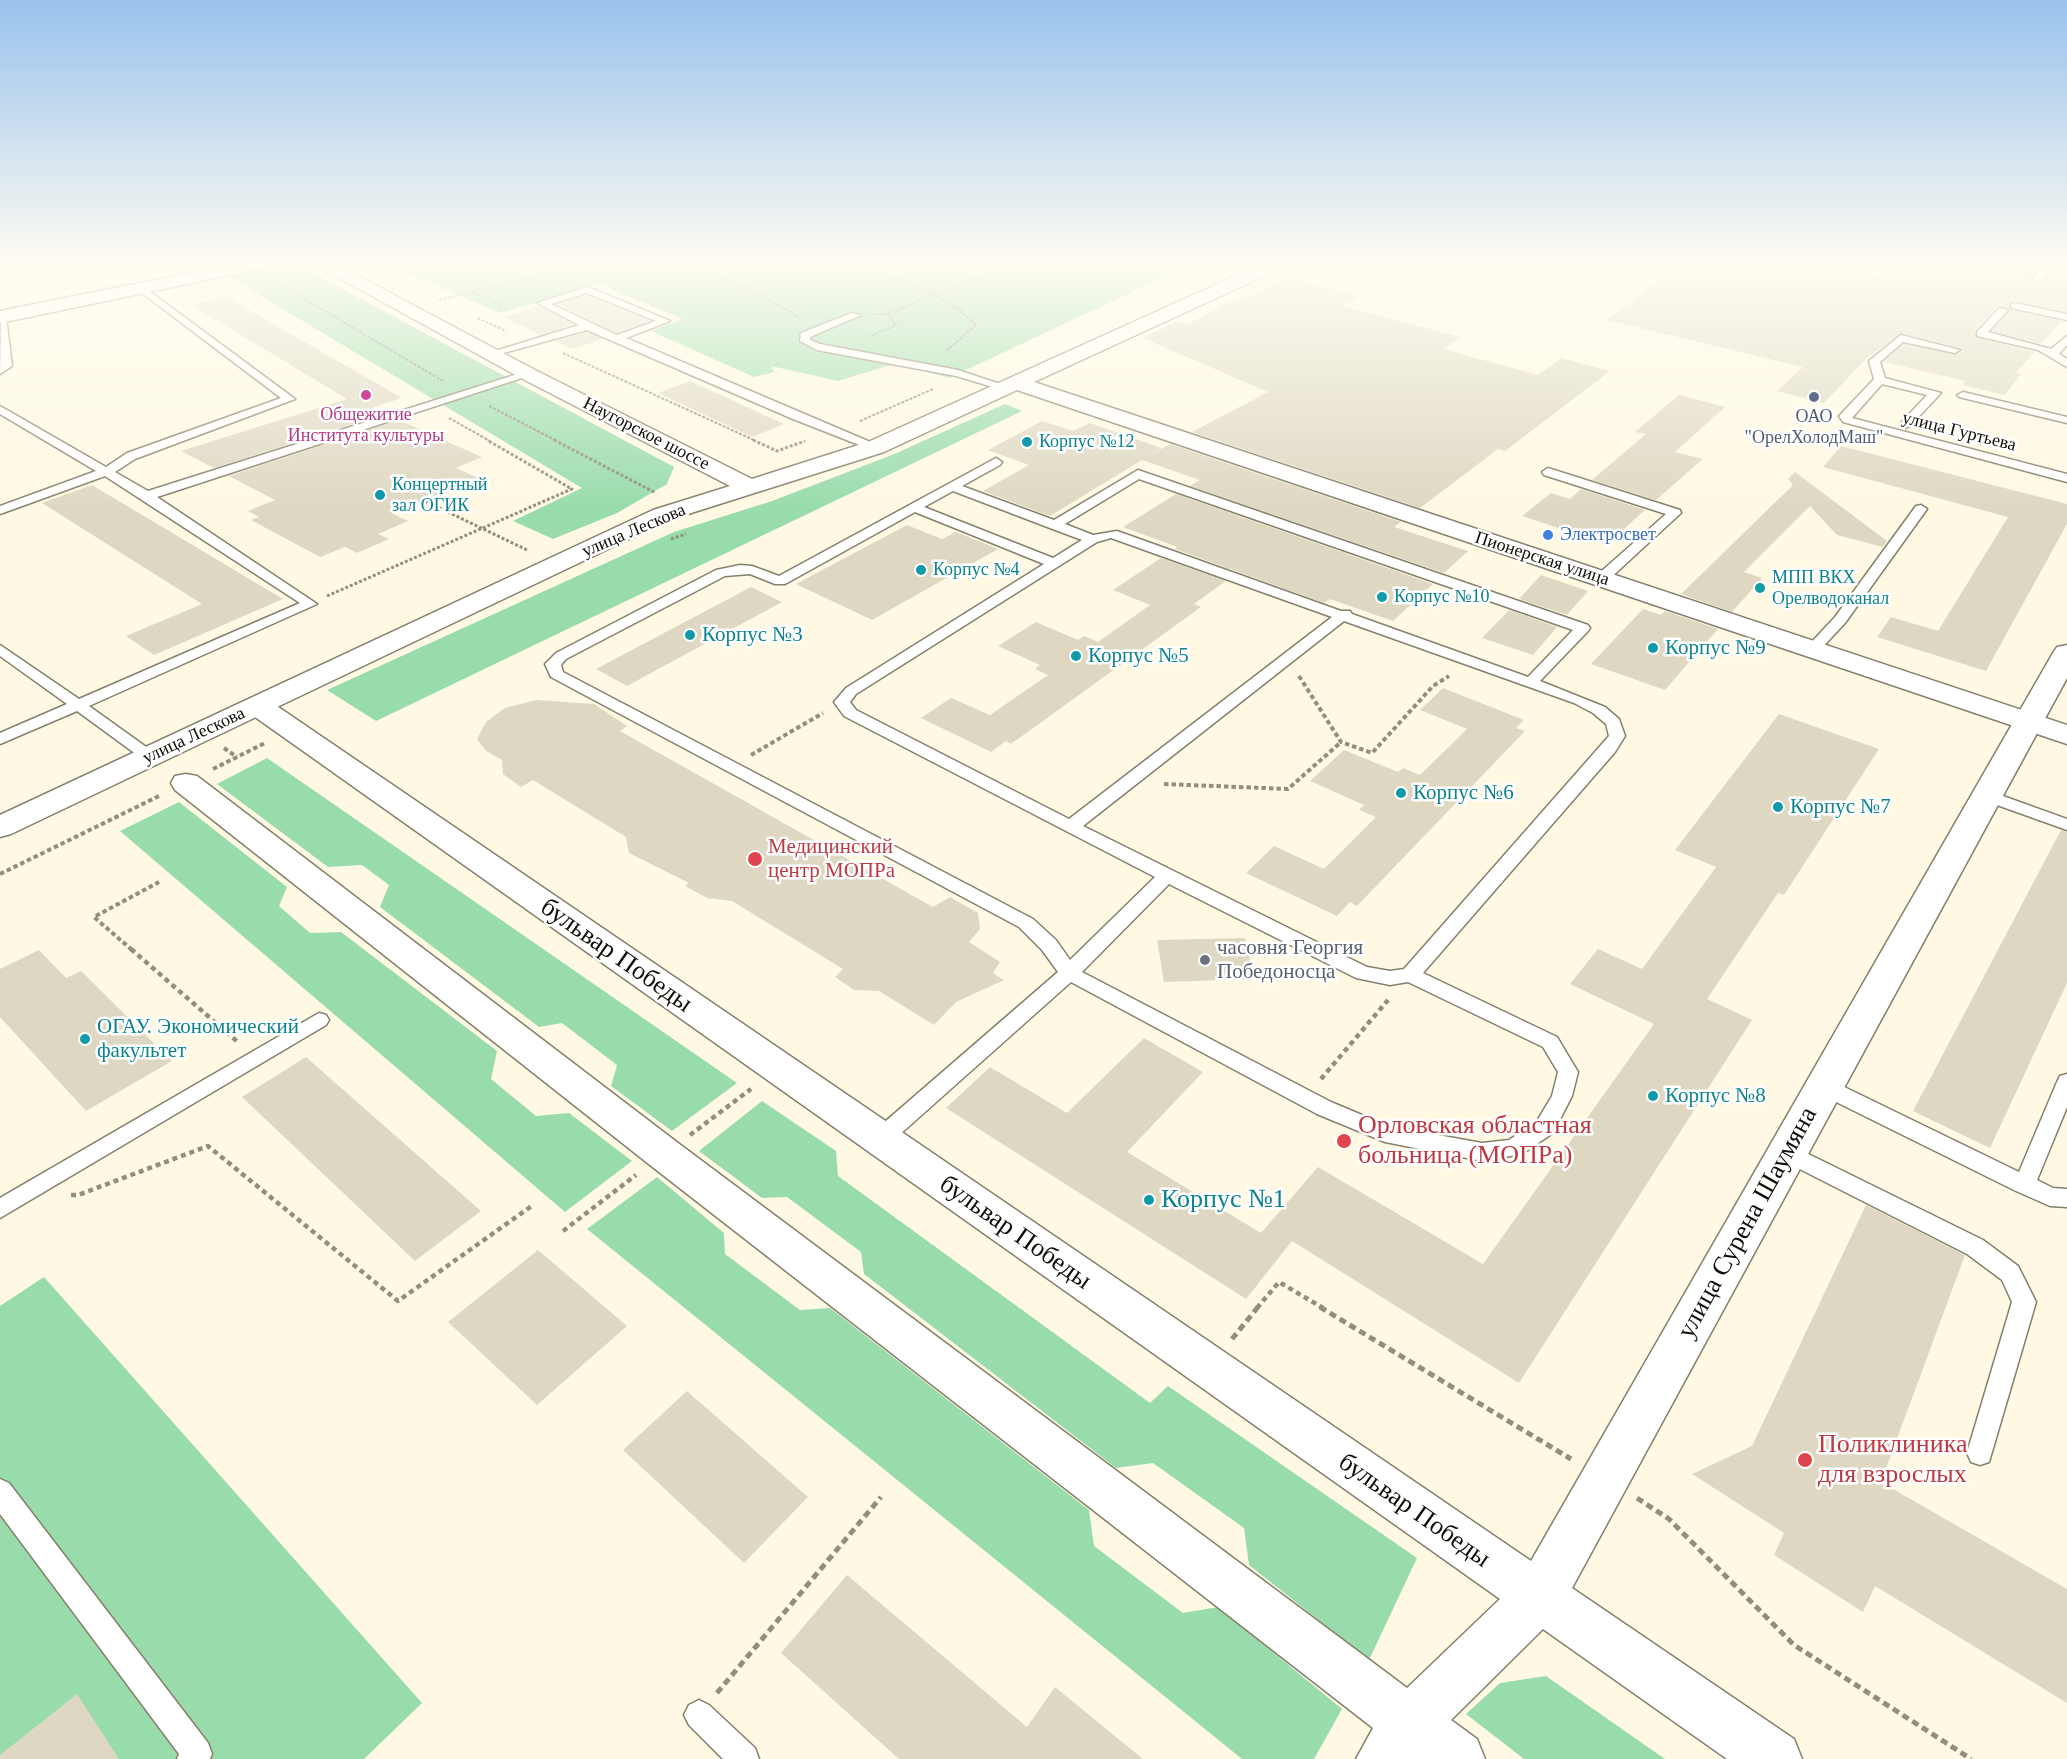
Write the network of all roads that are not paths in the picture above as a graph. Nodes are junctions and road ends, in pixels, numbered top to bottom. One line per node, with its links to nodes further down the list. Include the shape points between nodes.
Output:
1 (4, 344): 16 (lane, via 7,366)
2 (216, 344): 26 (lane, via 289,399 131,456)
3 (472, 344): 14 (street, Наугорское шоссе)
4 (528, 344): 14 (lane)
5 (631, 344): 24 (lane)
6 (811, 344): 19 (lane)
7 (1102, 344): 19 (street, улица Лескова)
8 (1893, 344): 18 (lane, via 1874,361)
9 (1928, 344): 12 (lane)
10 (2025, 344): 13 (lane)
11 (2062, 344): 13 (lane)
12 (1955, 350)
13 (2053, 354): 15 (lane)
14 (492, 355): 17 (street, Наугорское шоссе)
15 (2067, 364)
16 (0, 371)
17 (528, 374): 30 (street, Наугорское шоссе); 31 (lane)
18 (1880, 380): 23 (lane, via 1935,393); 28 (lane, улица Гуртьева, via 1845,416 1852,424)
19 (1011, 386): 24 (street, улица Лескова); 38 (street, Пионерская улица)
20 (1963, 395): 22 (lane)
21 (0, 409): 26 (lane)
22 (2067, 420)
23 (1906, 424)
24 (876, 447): 30 (street, улица Лескова)
25 (996, 462): 29 (lane)
26 (106, 472): 31 (lane); 34 (lane)
27 (1548, 472): 38 (lane, via 1675,513)
28 (2067, 478)
29 (952, 486): 32 (lane); 35 (lane)
30 (751, 487): 45 (street, улица Лескова, via 662,515)
31 (147, 496): 44 (lane, via 310,604)
32 (914, 507): 37 (lane); 56 (lane, via 780,581 752,570 721,573 561,656 553,664 556,674 1026,923 1049,945)
33 (1921, 509): 41 (lane, via 1840,620)
34 (0, 510)
35 (1055, 525): 36 (lane); 43 (lane, via 1138,474 1583,628)
36 (1092, 539): 37 (lane); 39 (lane, via 1112,534 1131,539)
37 (1054, 563): 54 (lane, via 851,691 842,702 850,713)
38 (1601, 579): 41 (street, Пионерская улица)
39 (1345, 615): 43 (lane); 54 (lane)
40 (0, 649): 44 (lane)
41 (1813, 650): 46 (street, Пионерская улица)
42 (2067, 653): 46 (street, улица Сурена Шаумяна)
43 (1531, 682): 57 (lane, via 1599,710 1613,722 1617,736)
44 (79, 705): 48 (lane); 49 (lane)
45 (258, 706): 49 (street, улица Лескова); 61 (street, бульвар Победы)
46 (2030, 722): 47 (street, Пионерская улица); 51 (street, улица Сурена Шаумяна)
47 (2067, 735)
48 (0, 739)
49 (150, 757): 53 (street, улица Лескова)
50 (186, 783): 70 (street, via 664,1154)
51 (1989, 796): 52 (lane); 60 (street, улица Сурена Шаумяна)
52 (2067, 825)
53 (0, 827)
54 (1070, 827): 55 (lane)
55 (1167, 876): 56 (lane); 57 (lane, via 1363,973 1390,978)
56 (1069, 973): 57 (lane, via 1304,1097 1385,1134 1482,1152 1514,1148 1545,1127 1563,1095 1568,1072 1550,1042); 61 (lane)
57 (1410, 975)
58 (319, 1020): 65 (lane)
59 (2067, 1082): 63 (lane)
60 (1825, 1087): 62 (street, улица Сурена Шаумяна); 63 (lane)
61 (880, 1139): 68 (street, бульвар Победы)
62 (1788, 1153): 66 (lane, via 1975,1247 2010,1273 2024,1302); 68 (street, улица Сурена Шаумяна)
63 (2024, 1185): 64 (lane, via 2050,1197)
64 (2067, 1198)
65 (0, 1209)
66 (1980, 1453)
67 (0, 1492): 71 (lane, via 197,1755)
68 (1539, 1597): 70 (street, улица Сурена Шаумяна); 74 (street, бульвар Победы)
69 (699, 1715): 72 (lane)
70 (1397, 1741): 73 (street)
71 (192, 1759)
72 (744, 1759)
73 (1457, 1759)
74 (1774, 1759)

